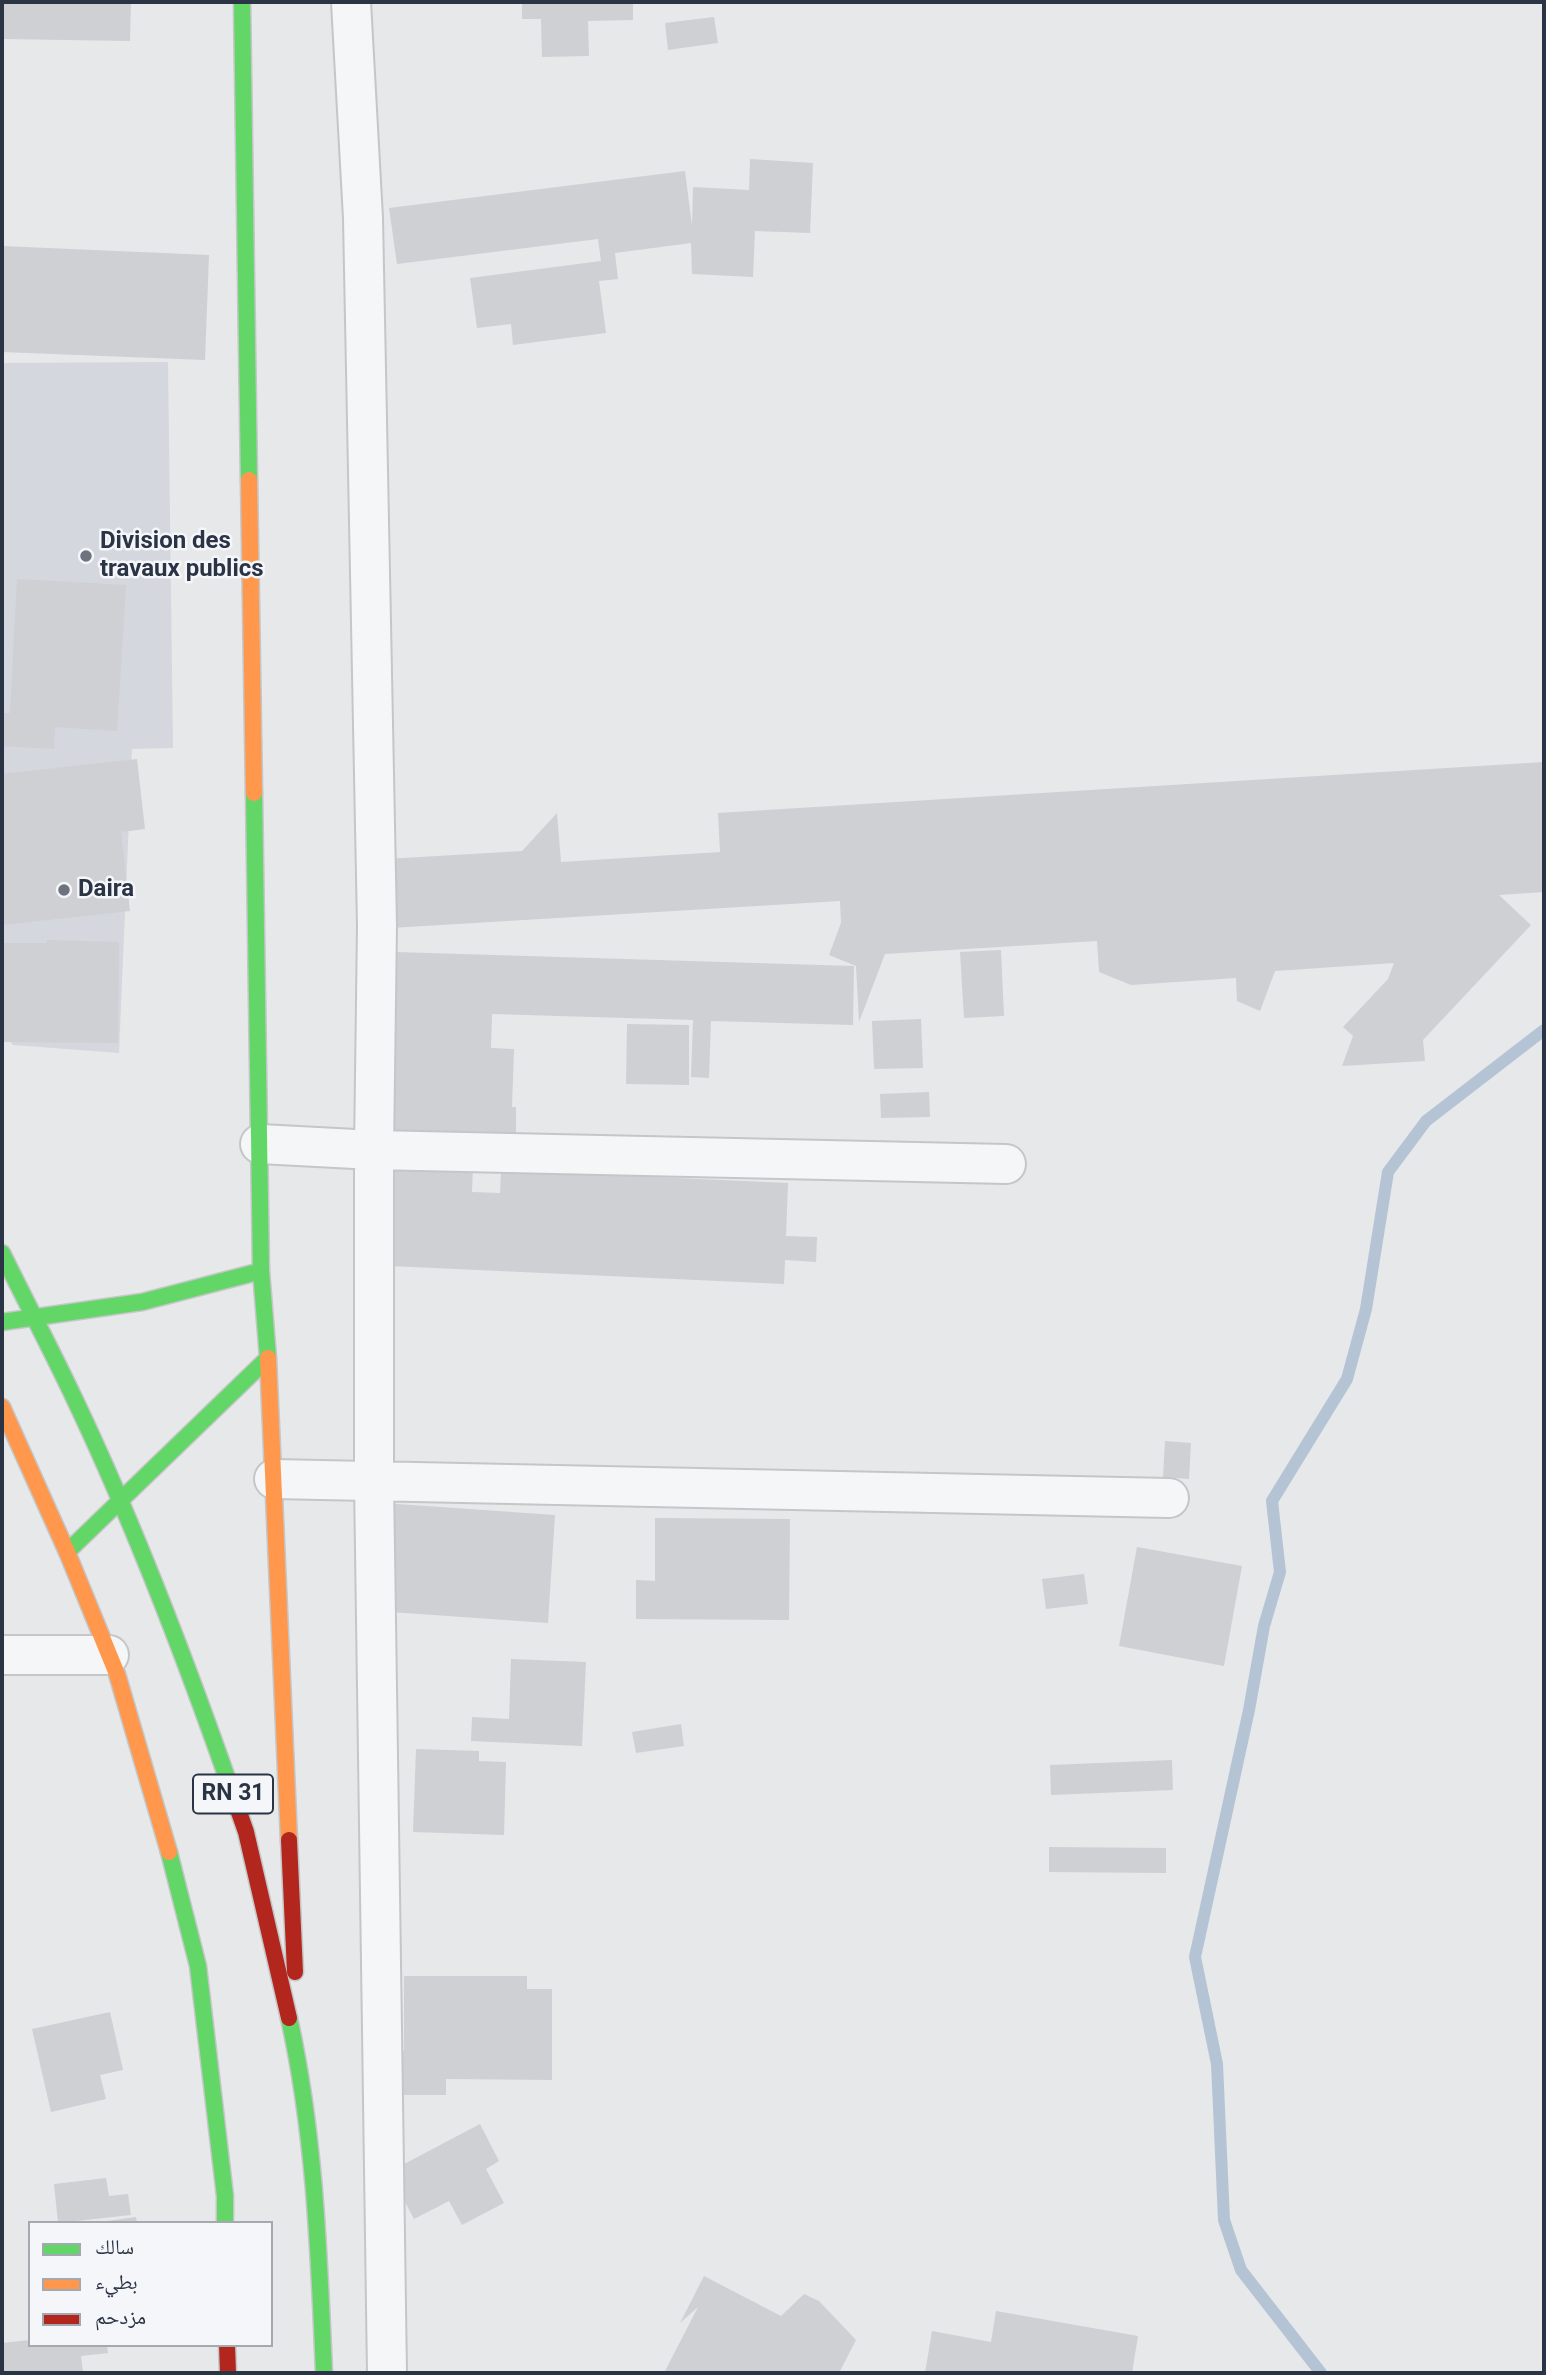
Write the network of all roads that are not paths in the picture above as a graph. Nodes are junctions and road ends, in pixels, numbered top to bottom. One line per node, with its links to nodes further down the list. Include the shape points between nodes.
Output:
1 (242, 2): 3 (main road)
2 (351, 2): 4 (street, via 363,218 377,884)
3 (260, 1144): 4 (street); 7 (main road)
4 (374, 1150): 5 (street); 13 (street)
5 (1006, 1164)
6 (2, 1253): 8 (main road, RN 31)
7 (261, 1270): 8 (main road, via 134,1303); 10 (main road)
8 (32, 1315): 9 (main road); 15 (main road, RN 31)
9 (2, 1322)
10 (268, 1358): 12 (main road); 15 (main road)
11 (2, 1407): 16 (main road, RN 31)
12 (274, 1479): 13 (street); 19 (main road)
13 (374, 1482): 14 (street); 24 (street)
14 (1169, 1498)
15 (119, 1500): 16 (main road); 19 (main road, RN 31, via 199,1698 246,1832)
16 (67, 1552): 18 (main road, RN 31)
17 (2, 1655): 18 (street)
18 (108, 1655): 20 (main road, RN 31, via 159,1814 198,1966)
19 (300, 2068): 23 (main road, RN 31, via 317,2206)
20 (225, 2221)
21 (228, 2347): 22 (main road)
22 (228, 2373)
23 (324, 2373)
24 (387, 2373)

